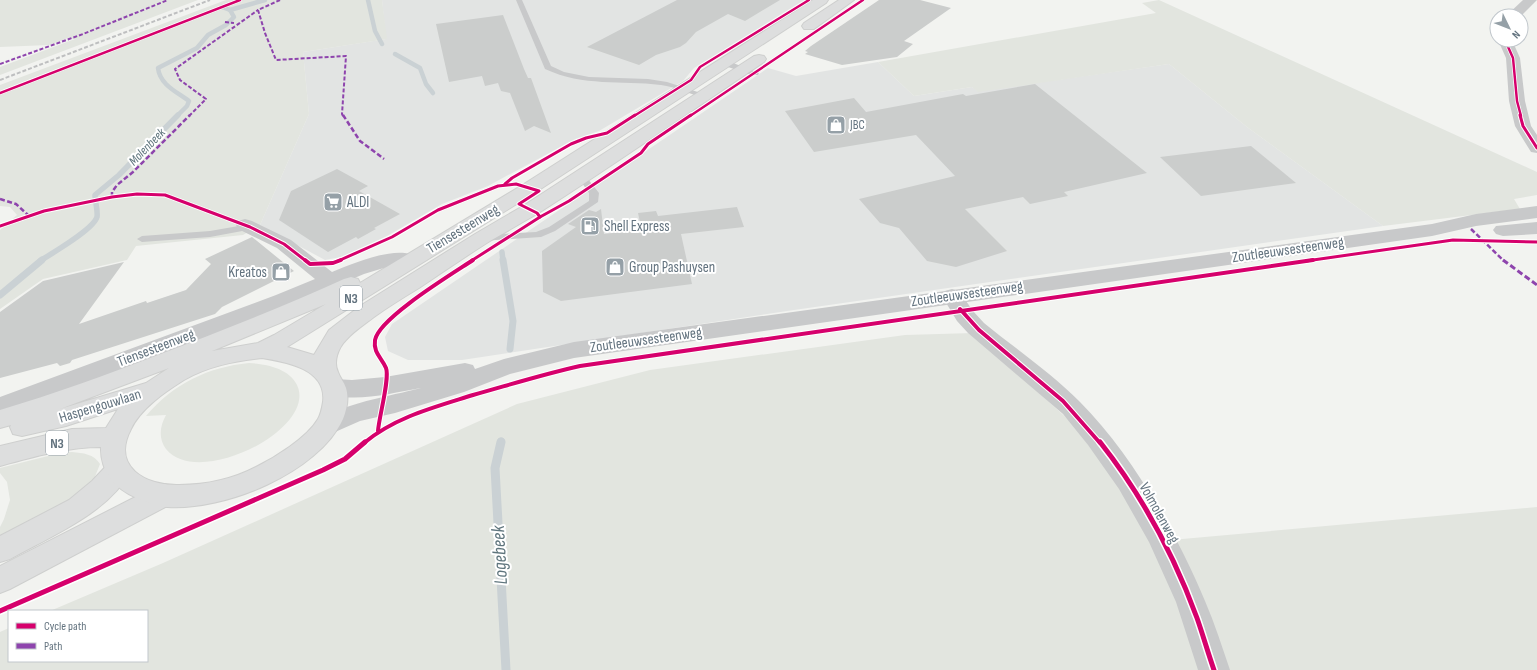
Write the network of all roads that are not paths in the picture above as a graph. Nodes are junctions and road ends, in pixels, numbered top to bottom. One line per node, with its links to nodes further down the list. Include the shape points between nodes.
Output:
1 (519, 0): 9 (lane, via 548,66 557,72 585,79 662,83)
2 (822, 0): 7 (main road, Tiensesteenweg / N3)
3 (848, 0): 8 (main road, Tiensesteenweg / N3)
4 (1531, 0): 5 (street)
5 (1522, 8)
6 (1509, 48): 11 (street, via 1513,58 1517,101 1524,126)
7 (725, 63): 8 (lane); 9 (main road, Tiensesteenweg / N3)
8 (749, 71): 10 (main road, Tiensesteenweg / N3)
9 (684, 89): 10 (lane); 19 (main road, Tiensesteenweg / N3, via 530,188)
10 (703, 95): 12 (main road, Tiensesteenweg / N3)
11 (1537, 148)
12 (581, 176): 17 (main road, Tiensesteenweg / N3); 17 (lane, via 594,193 593,202 552,229 538,235)
13 (1537, 212): 16 (street, Zoutleeuwsesteenweg, via 1476,220)
14 (248, 226): 18 (lane, via 225,232); 21 (street, via 284,244)
15 (1537, 228): 16 (street, Zoutleeuwsesteenweg)
16 (1432, 230): 22 (street, Zoutleeuwsesteenweg)
17 (482, 238): 25 (main road, Tiensesteenweg / N3, via 368,311 337,335 325,355)
18 (142, 239)
19 (439, 242): 20 (main road); 23 (main road, Tiensesteenweg / N3, via 391,274)
20 (403, 258): 21 (street, Tiensesteenweg, via 387,260); 28 (main road, via 337,291 256,325 94,389)
21 (330, 280): 27 (street, Tiensesteenweg, via 258,310)
22 (952, 296): 24 (street, Zoutleeuwsesteenweg, via 574,350); 37 (street, Volmolenweg, via 964,316 976,328 1071,408 1097,438 1128,482 1160,536 1188,596)
23 (262, 350): 25 (main road, N3, via 280,352 303,360); 26 (main road, N3, via 229,354 196,364)
24 (504, 367): 25 (street, Zoutleeuwsesteenweg, via 455,371 385,386 352,389); 29 (street, Zoutleeuwsesteenweg, via 456,386 354,413)
25 (330, 380): 29 (main road, N3, via 336,401)
26 (153, 390): 30 (main road, Haspengouwlaan / N3, via 66,417); 31 (main road, N3, via 123,421)
27 (0, 406)
28 (0, 419)
29 (326, 427): 34 (main road, N3, via 300,451 265,474 226,490)
30 (0, 433)
31 (115, 439): 32 (main road, Haspengouwlaan / N3, via 101,436 69,440); 33 (main road, N3, via 113,449)
32 (0, 456)
33 (118, 470): 34 (main road, N3, via 126,481 149,493); 35 (main road, via 101,489 78,508)
34 (164, 496): 36 (main road)
35 (0, 550)
36 (0, 580)
37 (1214, 670)

